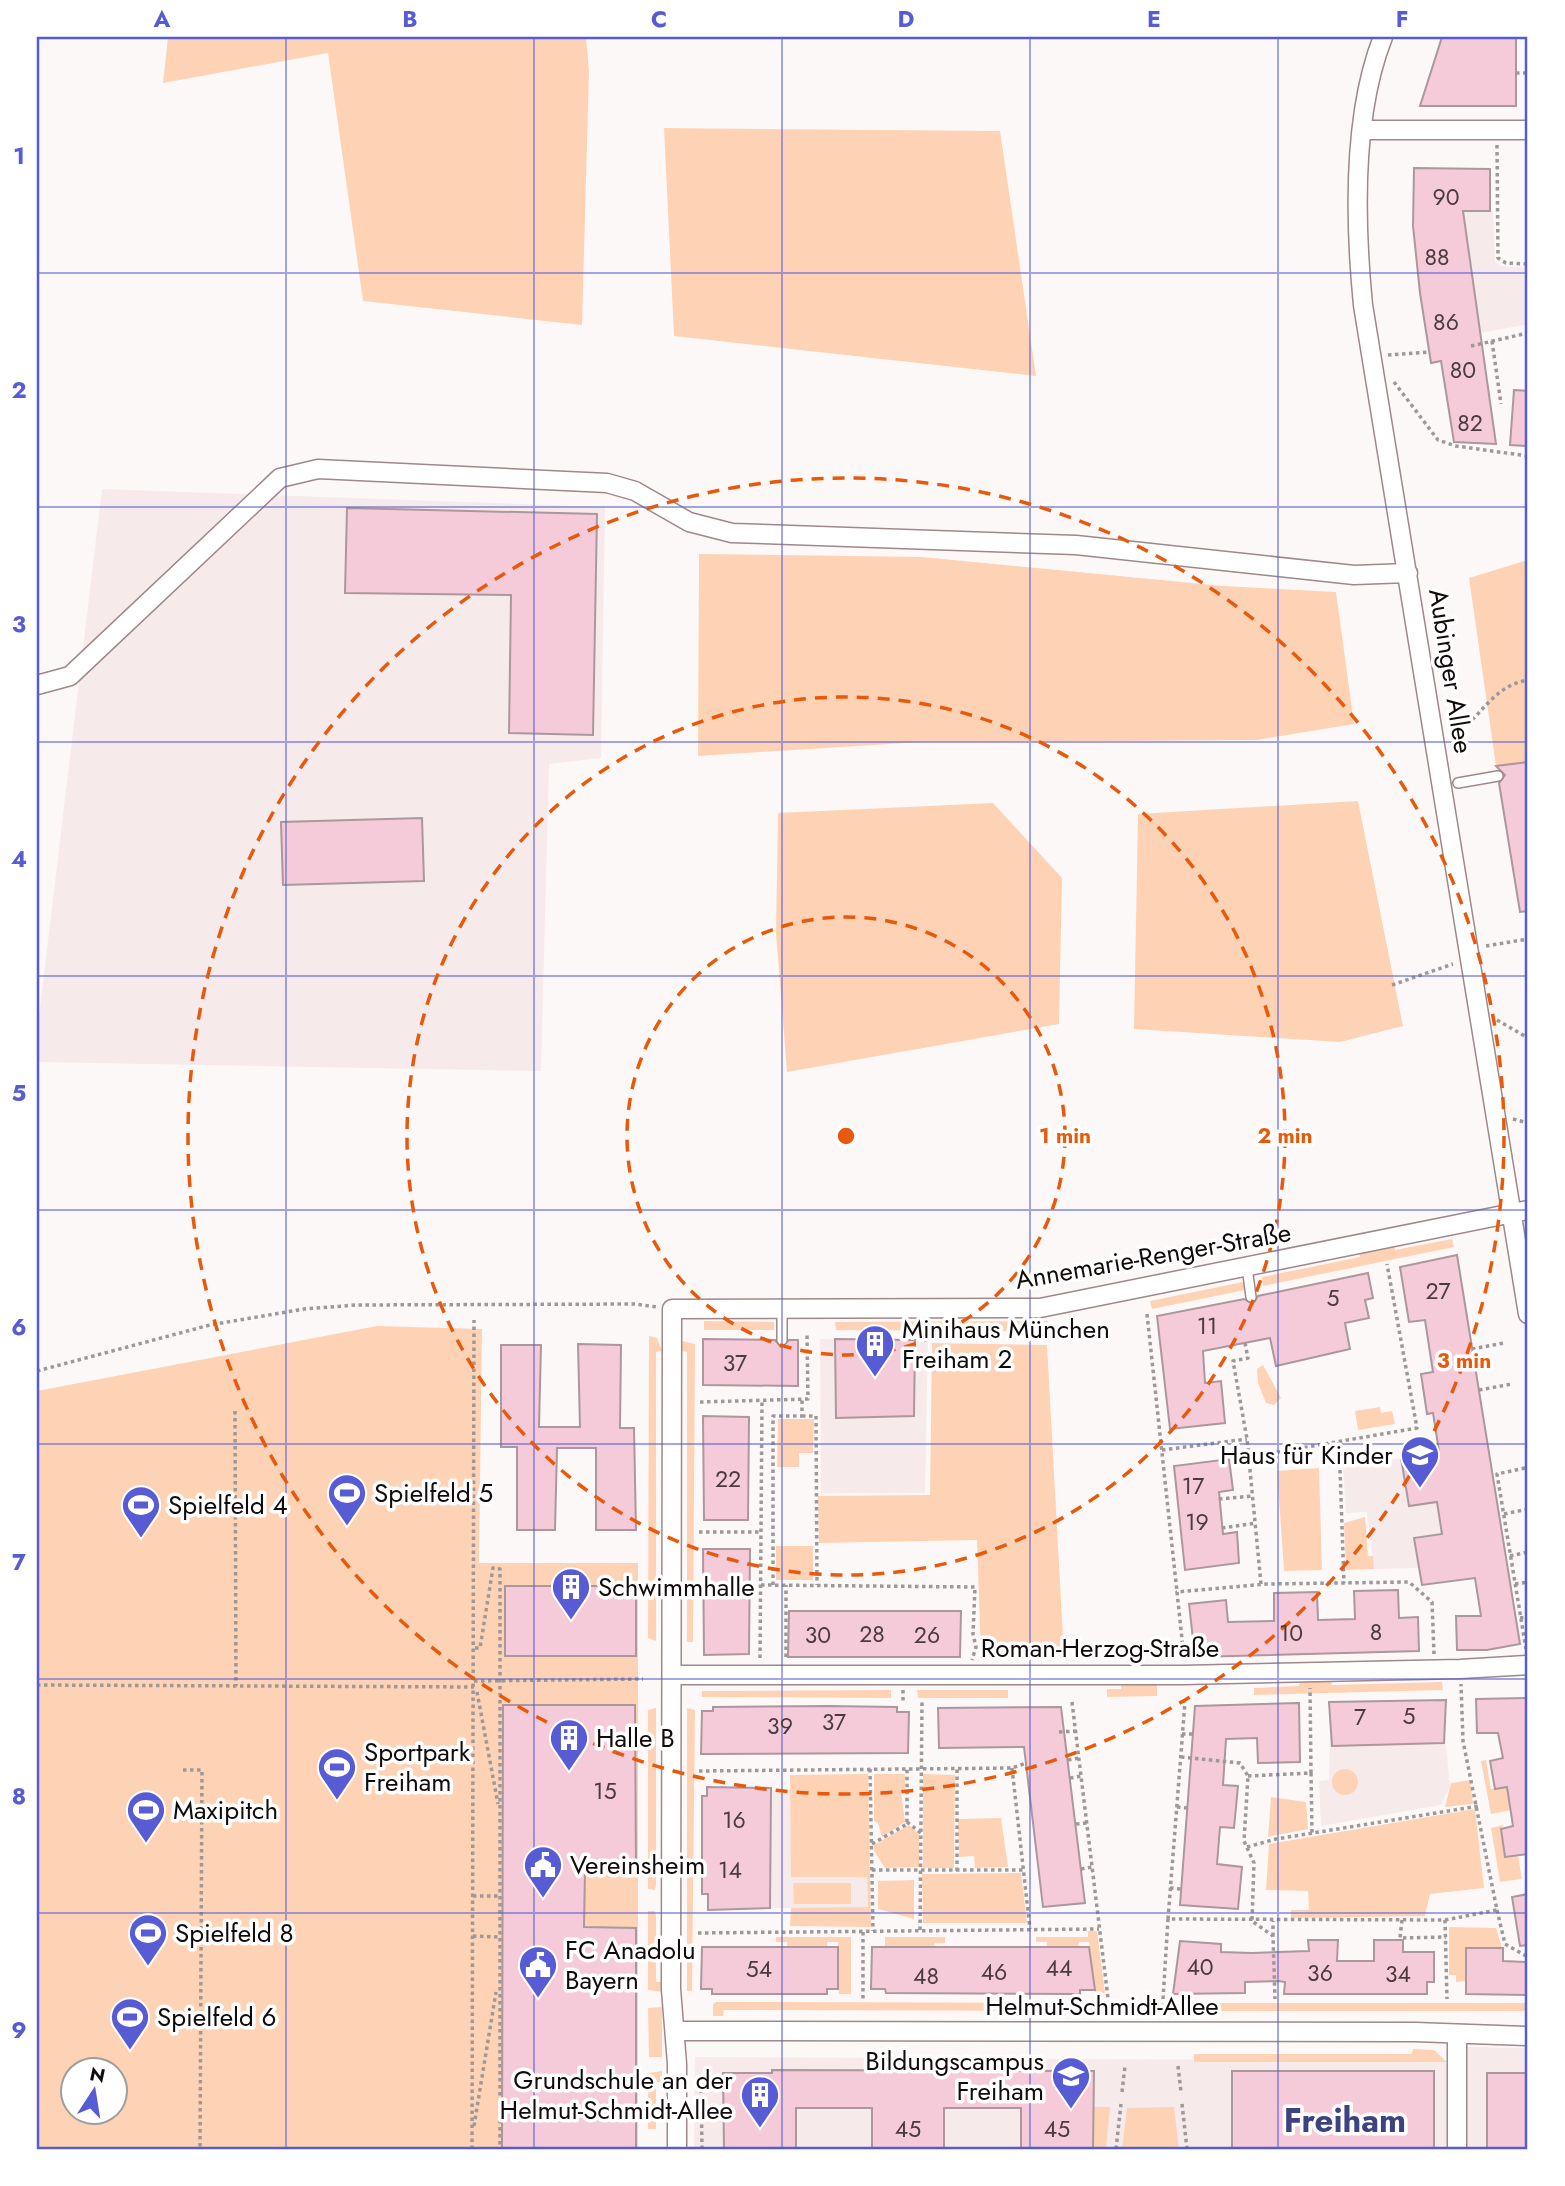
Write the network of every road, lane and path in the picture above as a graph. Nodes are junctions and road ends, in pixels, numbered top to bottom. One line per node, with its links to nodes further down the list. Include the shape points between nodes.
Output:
1 (1383, 37): 4 (street, Aubinger Allee)
2 (1528, 73): 3 (path)
3 (1516, 74)
4 (1362, 130): 5 (street); 13 (street, Aubinger Allee, via 1356,228)
5 (1497, 130): 6 (street); 7 (path, via 1497,255 1502,262)
6 (1528, 130)
7 (1528, 264)
8 (1528, 333): 9 (path)
9 (1492, 341): 10 (path); 14 (path)
10 (1471, 346)
11 (1430, 352): 12 (path)
12 (1388, 355)
13 (1377, 384): 15 (path, via 1393,379 1438,440); 16 (street, Aubinger Allee)
14 (1501, 404)
15 (1528, 456)
16 (1408, 573): 18 (street, via 1354,575 1062,544 732,533 689,522 635,491 607,483 318,469 280,478 70,676); 19 (street, Aubinger Allee)
17 (1528, 680): 19 (path, via 1505,687 1461,732)
18 (37, 685)
19 (1436, 742): 23 (street, Aubinger Allee)
20 (1498, 776): 21 (lane)
21 (1458, 783)
22 (1528, 939): 23 (path)
23 (1478, 953): 24 (path); 29 (street, Aubinger Allee)
24 (1392, 985)
25 (1495, 1018): 26 (path)
26 (1528, 1038)
27 (1511, 1119): 28 (path)
28 (1528, 1123)
29 (1520, 1212): 31 (street, Annemarie-Renger-Straße); 36 (street, Aubinger Allee)
30 (1387, 1264): 54 (path, via 1417,1428)
31 (1247, 1267): 32 (lane); 34 (street, Annemarie-Renger-Straße, via 1040,1308)
32 (1251, 1297)
33 (672, 1309): 34 (street, Annemarie-Renger-Straße); 45 (path, via 622,1304 304,1309 210,1325); 91 (street)
34 (782, 1309): 40 (lane)
35 (1147, 1314): 57 (path)
36 (1528, 1314)
37 (474, 1320): 83 (path)
38 (807, 1334): 48 (path, via 808,1399)
39 (881, 1334): 41 (path)
40 (782, 1340)
41 (881, 1340)
42 (1245, 1343): 53 (path, via 1248,1358 1233,1361)
43 (1504, 1343): 44 (path)
44 (1472, 1349)
45 (37, 1371)
46 (1512, 1384): 47 (path)
47 (1479, 1390)
48 (802, 1399): 49 (path); 52 (path)
49 (762, 1401): 50 (path); 55 (path)
50 (700, 1402)
51 (235, 1411): 97 (path)
52 (802, 1416): 56 (path, via 773,1416); 79 (path, via 816,1416)
53 (1247, 1439): 57 (path); 58 (path)
54 (1339, 1442): 58 (path); 73 (path)
55 (761, 1449): 56 (path); 61 (path)
56 (773, 1449): 60 (path)
57 (1162, 1450): 80 (path)
58 (1248, 1457): 62 (path)
59 (1525, 1468): 65 (path, via 1495,1475)
60 (773, 1490): 61 (path); 77 (path)
61 (761, 1491): 69 (path)
62 (1253, 1496): 63 (path); 66 (path)
63 (1219, 1499)
64 (1528, 1510): 65 (path)
65 (1504, 1514): 71 (path)
66 (1255, 1523): 67 (path); 74 (path)
67 (1222, 1528)
68 (699, 1532): 69 (path)
69 (761, 1532): 76 (path)
70 (1528, 1552): 71 (path)
71 (1510, 1556): 75 (path)
72 (1528, 1582): 75 (path)
73 (1343, 1583): 74 (path); 88 (path, via 1409,1582 1432,1602)
74 (1261, 1584): 80 (path)
75 (1515, 1584): 82 (path)
76 (761, 1585): 77 (path); 92 (path)
77 (773, 1586): 78 (path)
78 (786, 1586): 79 (path); 85 (path)
79 (817, 1586): 86 (path, via 975,1587)
80 (1177, 1592): 87 (path)
81 (1528, 1617): 82 (path)
82 (1520, 1618): 84 (path)
83 (475, 1648): 94 (path); 95 (path, via 480,1648 493,1568 500,1569)
84 (1527, 1657): 89 (street, Roman-Herzog-Straße)
85 (786, 1662)
86 (972, 1662)
87 (1184, 1662)
88 (1435, 1670): 89 (street, Roman-Herzog-Straße); 90 (street, Roman-Herzog-Straße)
89 (1461, 1670): 121 (path, via 1463,1741)
90 (1310, 1673): 92 (street, Roman-Herzog-Straße); 117 (path)
91 (672, 1675): 92 (street, Roman-Herzog-Straße); 165 (street, via 671,1989)
92 (760, 1676)
93 (643, 1679): 95 (path)
94 (474, 1680): 95 (path); 98 (path); 124 (path)
95 (499, 1680): 124 (path)
96 (37, 1685): 97 (path)
97 (236, 1686): 98 (path)
98 (474, 1687): 140 (path)
99 (922, 1702): 110 (path)
100 (1072, 1702): 102 (path)
101 (1185, 1702): 104 (path)
102 (1076, 1731): 103 (path); 107 (path)
103 (1059, 1732)
104 (1182, 1734): 105 (path); 106 (path)
105 (1193, 1734)
106 (1181, 1757): 119 (path, via 1240,1763); 122 (path)
107 (1079, 1758): 108 (path); 118 (path)
108 (1068, 1760)
109 (1026, 1763): 112 (path)
110 (922, 1768): 111 (path); 114 (path); 128 (path)
111 (957, 1768): 112 (path); 137 (path)
112 (1012, 1768): 136 (path)
113 (870, 1769): 114 (path); 116 (path); 130 (path)
114 (907, 1769): 125 (path)
115 (183, 1770): 176 (path, via 202,1770)
116 (699, 1771)
117 (1311, 1773): 119 (path); 129 (path)
118 (1082, 1776): 120 (path); 126 (path)
119 (1248, 1776): 131 (path)
120 (1070, 1778)
121 (1479, 1805): 129 (path); 142 (path)
122 (1177, 1807): 123 (path); 138 (path)
123 (1187, 1808)
124 (499, 1814): 141 (path)
125 (907, 1822): 128 (path); 130 (path)
126 (1087, 1823): 127 (path); 132 (path)
127 (1076, 1824)
128 (921, 1833): 135 (path)
129 (1312, 1833): 131 (path)
130 (872, 1844): 134 (path)
131 (1247, 1847): 146 (path, via 1254,1863)
132 (1092, 1867): 133 (path); 148 (path)
133 (1081, 1869)
134 (872, 1870): 135 (path); 151 (path)
135 (920, 1870): 137 (path); 149 (path)
136 (1023, 1870): 137 (path); 150 (path)
137 (957, 1871)
138 (1170, 1888): 139 (path); 143 (path)
139 (1181, 1888)
140 (473, 1896): 141 (path); 154 (path)
141 (499, 1896): 156 (path)
142 (1497, 1910): 145 (path); 158 (path, via 1505,1944)
143 (1168, 1919): 146 (path); 162 (path)
144 (1402, 1920): 145 (path); 147 (path); 157 (path, via 1400,1938)
145 (1445, 1920): 157 (path)
146 (1252, 1921): 147 (path); 155 (path)
147 (1273, 1921): 155 (path)
148 (1099, 1929): 150 (path); 160 (path)
149 (920, 1930): 150 (path); 151 (path)
150 (1030, 1930)
151 (873, 1931): 152 (path)
152 (863, 1932): 153 (path); 161 (path)
153 (698, 1933)
154 (473, 1936): 156 (path); 175 (path)
155 (1273, 1936): 163 (path)
156 (499, 1937): 159 (path)
157 (1446, 1937): 164 (path)
158 (1528, 1957)
159 (499, 1980): 175 (path); 178 (path)
160 (1108, 1998)
161 (863, 1999)
162 (1163, 1999)
163 (1275, 1999)
164 (1447, 1999)
165 (675, 2031): 166 (street, Helmut-Schmidt-Allee); 179 (street)
166 (1457, 2034): 167 (street, Helmut-Schmidt-Allee); 183 (street)
167 (1528, 2036)
168 (1125, 2066): 171 (path)
169 (1178, 2066): 172 (path)
170 (715, 2080): 180 (path, via 701,2080)
171 (1122, 2092)
172 (1181, 2092)
173 (1121, 2104): 181 (path)
174 (1182, 2104): 182 (path)
175 (472, 2136): 177 (path)
176 (200, 2149)
177 (472, 2149)
178 (500, 2149)
179 (677, 2149)
180 (702, 2149)
181 (1116, 2149)
182 (1187, 2149)
183 (1457, 2149)

